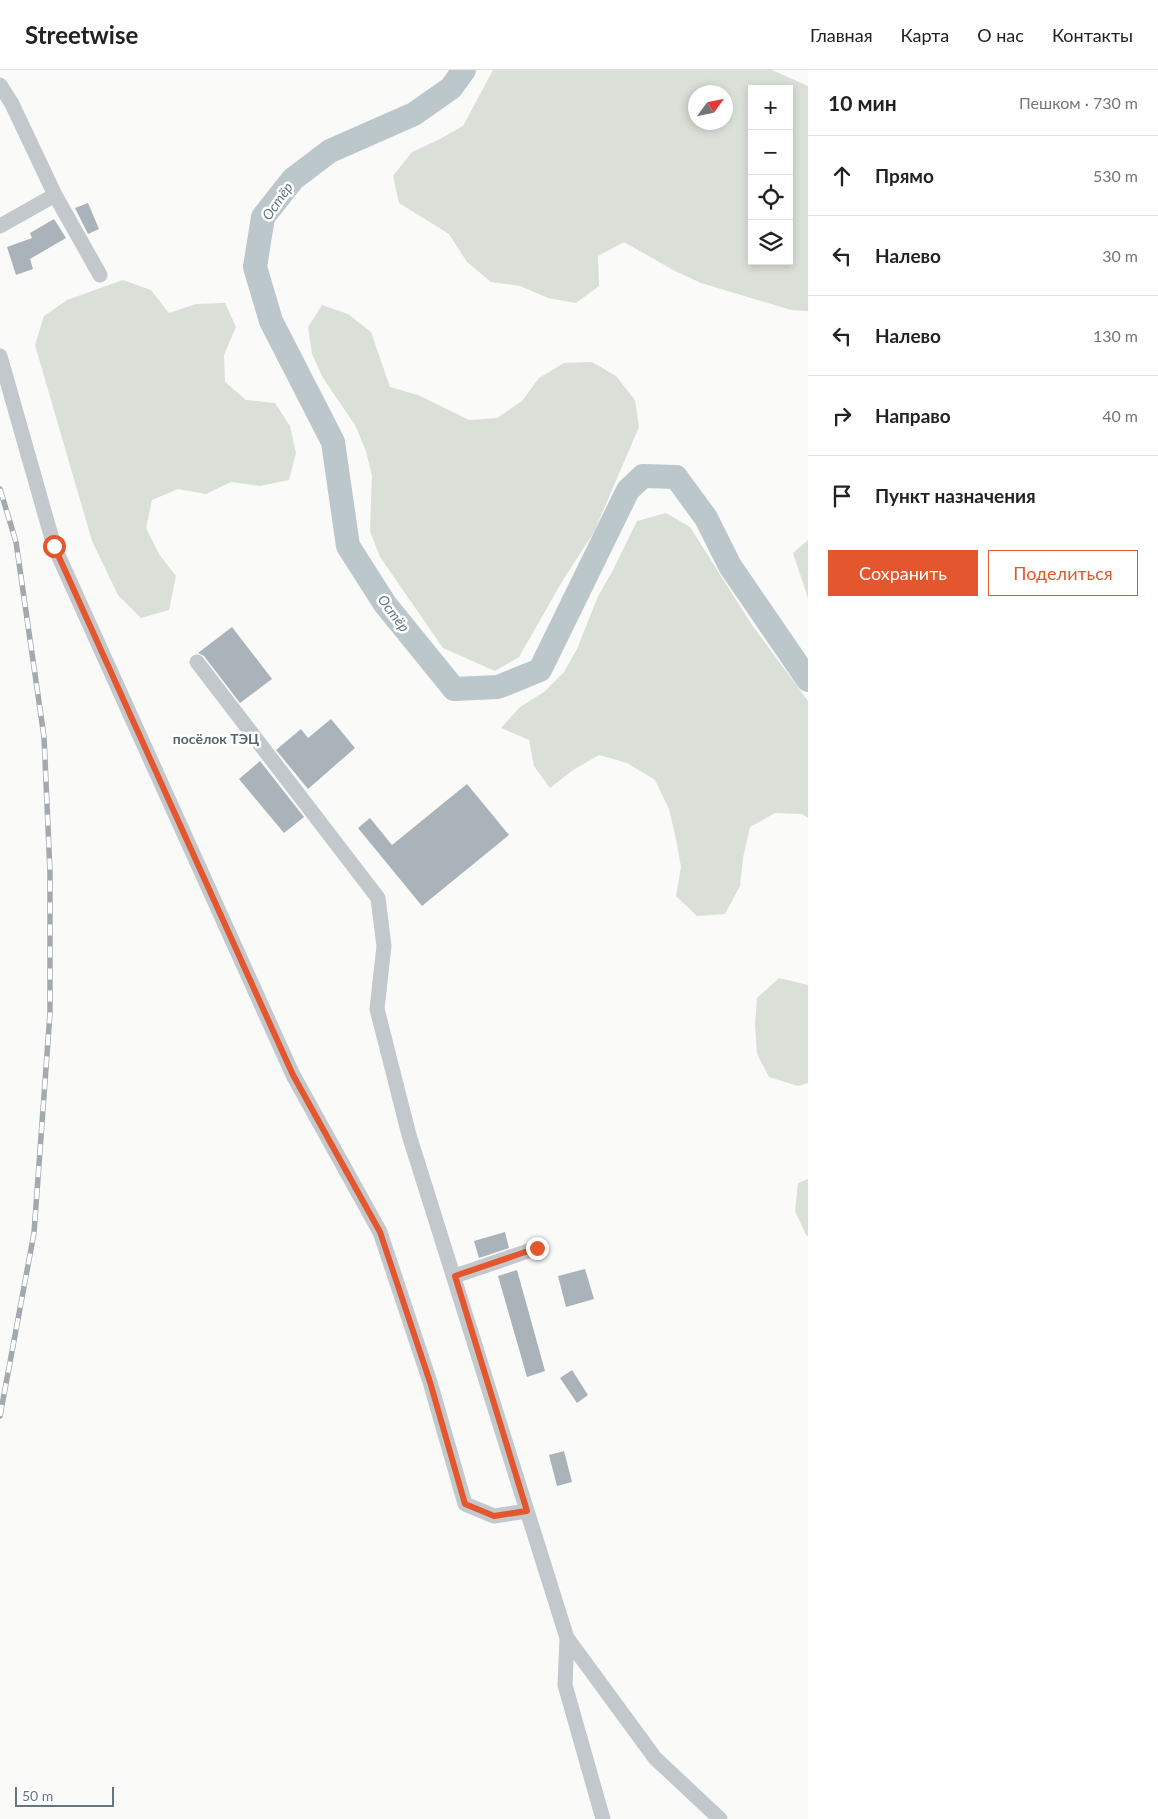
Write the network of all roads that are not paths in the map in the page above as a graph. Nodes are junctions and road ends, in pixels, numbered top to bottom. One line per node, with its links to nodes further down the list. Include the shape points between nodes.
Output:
1 (0, 85): 2 (street)
2 (55, 195): 3 (street); 4 (street)
3 (0, 226)
4 (100, 275)
5 (0, 356): 9 (street, via 54,546 293,1075 380,1232 430,1382 465,1504 494,1516)
6 (197, 662): 8 (street, via 378,898 384,946 377,1009 409,1135)
7 (537, 1248): 8 (street)
8 (455, 1276): 9 (street)
9 (527, 1511): 10 (street)
10 (567, 1638): 11 (street, via 565,1685); 12 (street, via 654,1758)
11 (603, 1819)
12 (720, 1819)

